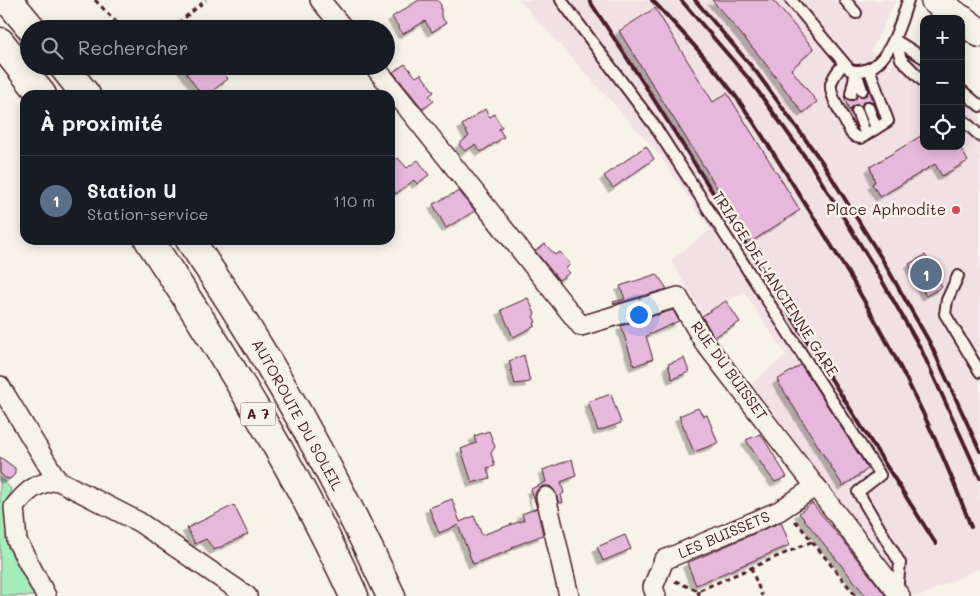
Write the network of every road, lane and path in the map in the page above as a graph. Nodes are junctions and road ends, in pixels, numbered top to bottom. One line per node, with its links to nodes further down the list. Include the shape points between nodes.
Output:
1 (8, 0): 12 (main road)
2 (95, 0): 13 (path)
3 (206, 0): 14 (path)
4 (320, 0): 15 (street)
5 (561, 0): 56 (lane, TRIAGE DE L'ANCIENNE GARE, via 654,125 880,475 858,492 900,563)
6 (792, 0): 21 (lane)
7 (844, 0): 10 (lane)
8 (908, 0): 18 (lane)
9 (935, 0): 11 (main road)
10 (856, 14)
11 (956, 15)
12 (25, 20)
13 (115, 20)
14 (182, 20)
15 (337, 20)
16 (965, 22): 17 (main road)
17 (980, 33)
18 (895, 40): 20 (lane); 23 (lane, via 875,66); 28 (lane, via 901,59)
19 (0, 42): 22 (main road)
20 (920, 56)
21 (844, 63): 24 (lane); 41 (lane, via 835,75 831,92 851,134 856,138)
22 (20, 67)
23 (869, 68): 24 (lane); 40 (lane, via 888,122)
24 (856, 71): 32 (lane); 35 (lane)
25 (26, 75): 29 (main road)
26 (70, 75): 30 (main road)
27 (381, 75): 31 (street, RUE DU BUISSET)
28 (920, 78)
29 (38, 90)
30 (82, 90)
31 (393, 90)
32 (862, 90)
33 (395, 92): 49 (street, RUE DU BUISSET, via 581,326 678,297 704,342)
34 (965, 93): 36 (lane)
35 (851, 94)
36 (980, 106)
37 (868, 107): 40 (lane)
38 (857, 111): 41 (lane)
39 (965, 122): 42 (lane)
40 (876, 128): 41 (lane)
41 (866, 135)
42 (980, 136)
43 (152, 245): 59 (main road, A 7, via 246,392)
44 (193, 245): 60 (main road, AUTOROUTE DU SOLEIL / A 7, via 274,371 328,468)
45 (958, 276): 46 (lane, via 947,300 945,314)
46 (980, 372)
47 (0, 386): 48 (street)
48 (58, 480): 57 (street, via 43,482 28,490 14,507 17,541); 58 (street, via 139,522)
49 (816, 486): 51 (street, LES BUISSETS); 56 (street, RUE DU BUISSET)
50 (546, 497): 61 (street)
51 (780, 511): 52 (path, via 799,524); 54 (street, LES BUISSETS, via 664,560)
52 (813, 542): 53 (path); 65 (path)
53 (751, 568): 55 (path); 64 (path)
54 (659, 573): 55 (path); 62 (street, via 652,587)
55 (698, 591): 63 (path)
56 (896, 592)
57 (46, 596)
58 (247, 596)
59 (354, 596)
60 (391, 596)
61 (569, 596)
62 (656, 596)
63 (700, 596)
64 (762, 596)
65 (856, 596)

